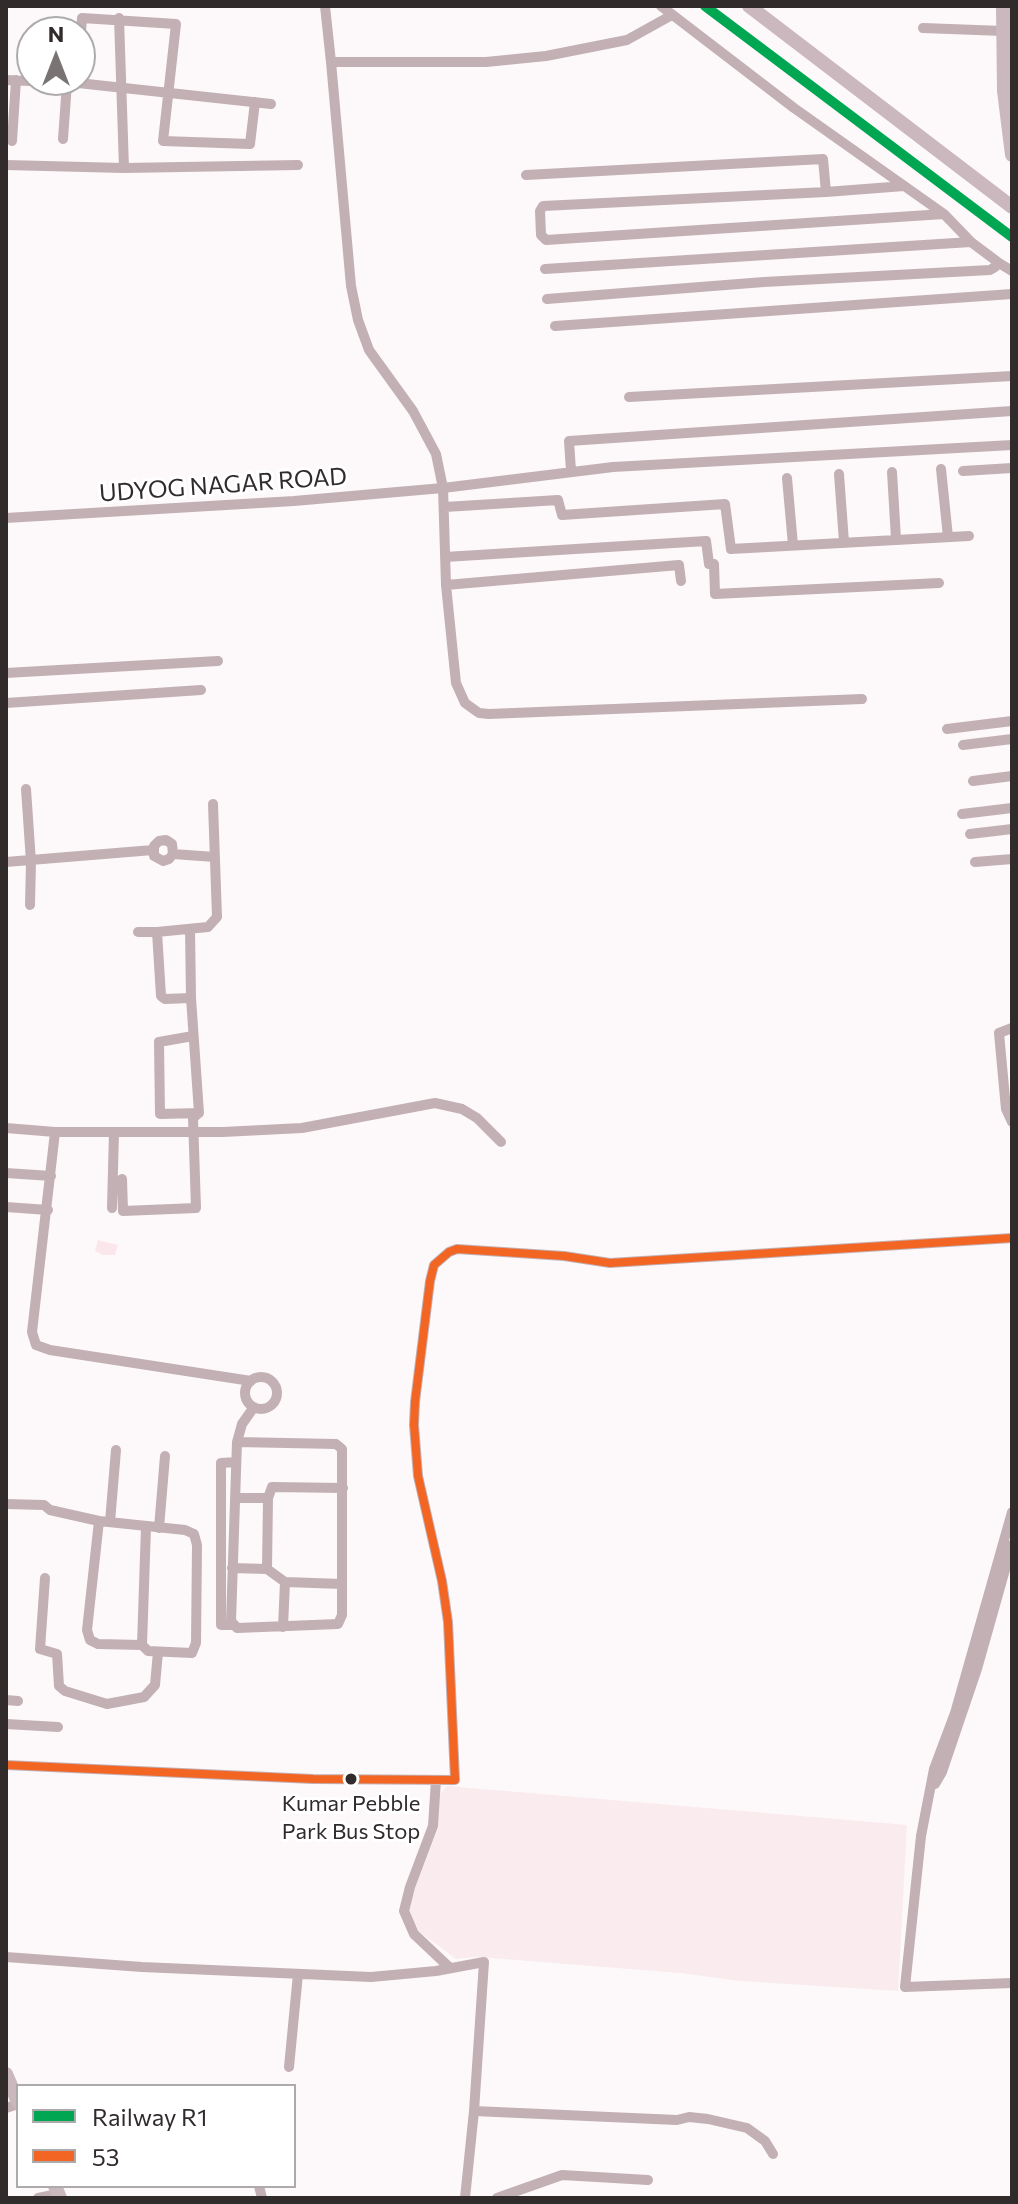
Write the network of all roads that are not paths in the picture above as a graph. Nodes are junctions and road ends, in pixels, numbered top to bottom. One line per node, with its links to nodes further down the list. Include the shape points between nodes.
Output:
1 (325, 6): 9 (street)
2 (661, 6): 4 (street)
3 (749, 6): 27 (street)
4 (672, 15): 9 (street, via 627,40 546,56 486,62); 25 (street)
5 (96, 18): 6 (street)
6 (119, 18): 12 (street); 13 (street, via 176,24)
7 (1006, 18): 8 (street); 17 (street, via 1004,91)
8 (923, 28)
9 (331, 62): 47 (street, via 358,320 369,350 429,437)
10 (11, 80): 19 (street)
11 (96, 84): 12 (street)
12 (121, 87): 13 (street); 23 (street)
13 (169, 93): 15 (street); 15 (street, via 163,141 250,144)
14 (71, 96): 18 (street)
15 (255, 102): 16 (street)
16 (271, 104)
17 (1010, 138): 20 (street)
18 (63, 139)
19 (12, 141)
20 (1012, 155)
21 (6, 165): 23 (street)
22 (298, 165): 23 (street)
23 (124, 168)
24 (526, 175): 26 (street, via 823,159)
25 (905, 186): 26 (street); 28 (street)
26 (826, 192): 28 (street, via 543,206 541,235 546,240)
27 (1012, 207)
28 (944, 214): 29 (street)
29 (971, 242): 30 (street); 31 (street)
30 (999, 263): 32 (street); 34 (street, via 990,270)
31 (545, 269)
32 (1012, 271)
33 (1012, 294): 35 (street)
34 (547, 299)
35 (555, 326)
36 (1012, 376): 37 (street)
37 (629, 397)
38 (1012, 411): 42 (street, via 569,441)
39 (1012, 445): 42 (street, UDYOG NAGAR ROAD)
40 (1012, 468): 43 (street)
41 (941, 469): 51 (street)
42 (571, 471): 47 (street, UDYOG NAGAR ROAD)
43 (963, 471)
44 (892, 472): 52 (street)
45 (839, 474): 53 (street)
46 (787, 478): 54 (street)
47 (443, 488): 48 (street); 49 (street, UDYOG NAGAR ROAD)
48 (445, 507): 54 (street, via 558,500 562,515 725,504 731,549); 55 (street)
49 (6, 518)
50 (969, 536): 51 (street)
51 (948, 537): 52 (street)
52 (896, 539): 53 (street)
53 (844, 542): 54 (street)
54 (793, 545)
55 (445, 557): 57 (street, via 706,541 709,564 714,564 715,594); 58 (street)
56 (681, 581): 58 (street, via 679,565)
57 (939, 583)
58 (446, 585): 62 (street, via 456,683 465,703 479,713)
59 (218, 661): 60 (street)
60 (6, 673)
61 (201, 690): 63 (street)
62 (862, 699)
63 (6, 703)
64 (1012, 721): 65 (street)
65 (947, 729)
66 (1012, 739): 67 (street)
67 (963, 745)
68 (1012, 776): 69 (street)
69 (973, 781)
70 (26, 789): 79 (street)
71 (213, 804): 76 (street)
72 (1012, 808): 73 (street)
73 (962, 814)
74 (1012, 829): 75 (street)
75 (970, 834)
76 (215, 857): 79 (street, via 173,854 163,861 153,850); 82 (street, via 217,917 208,927)
77 (1012, 859): 80 (street)
78 (6, 862): 79 (street)
79 (31, 862): 81 (street)
80 (975, 862)
81 (30, 905)
82 (190, 929): 84 (street); 85 (street)
83 (138, 932): 84 (street)
84 (157, 932): 85 (street, via 161,996)
85 (191, 998): 87 (street)
86 (1012, 1028): 89 (street, via 999,1033 1006,1109)
87 (193, 1036): 88 (street); 88 (street, via 159,1042 160,1114)
88 (199, 1113): 93 (street, via 193,1118)
89 (1012, 1122)
90 (6, 1128): 91 (street)
91 (55, 1132): 92 (street); 96 (street)
92 (114, 1132): 93 (street); 99 (street)
93 (194, 1132): 94 (street, via 302,1128 435,1103 462,1109); 97 (street, via 196,1208 123,1211)
94 (501, 1142)
95 (6, 1173): 96 (street)
96 (51, 1176): 100 (street)
97 (122, 1179)
98 (6, 1207): 100 (street)
99 (112, 1208)
100 (48, 1210): 102 (street, via 33,1326 36,1345)
101 (1012, 1238): 129 (street, via 610,1263 457,1249 439,1259 434,1265 414,1425 418,1476 442,1581 451,1671 455,1780)
102 (251, 1381): 103 (street, via 245,1392); 103 (street, via 263,1377 277,1388 272,1405)
103 (254, 1407): 104 (street)
104 (237, 1442): 107 (street); 108 (street, via 336,1444 342,1449)
105 (116, 1450): 113 (street)
106 (165, 1456): 115 (street)
107 (236, 1462): 109 (street); 122 (street, via 221,1463 221,1625)
108 (343, 1488): 110 (street, via 272,1487); 121 (street)
109 (235, 1498): 110 (street); 117 (street)
110 (268, 1498): 118 (street)
111 (6, 1504): 113 (street, via 44,1505)
112 (1012, 1512): 130 (street)
113 (104, 1521): 114 (street); 124 (street, via 87,1630 90,1640)
114 (146, 1527): 115 (street); 124 (street)
115 (159, 1528): 125 (street, via 189,1531 196,1539 196,1615 195,1650)
116 (1012, 1545): 130 (street, via 977,1669)
117 (232, 1568): 118 (street); 122 (street)
118 (267, 1569): 120 (street)
119 (45, 1578): 125 (street, via 40,1649 57,1654 59,1686 65,1691 107,1704 144,1697 155,1685)
120 (285, 1582): 121 (street); 123 (street)
121 (342, 1584): 123 (street, via 338,1624)
122 (233, 1625): 123 (street)
123 (283, 1627)
124 (142, 1645): 125 (street)
125 (158, 1652)
126 (6, 1724): 127 (street)
127 (58, 1727)
128 (6, 1765): 129 (street)
129 (436, 1780): 132 (street, via 433,1826 404,1911 414,1934)
130 (932, 1789): 134 (street, via 921,1836 905,1987)
131 (6, 1957): 133 (street)
132 (450, 1968): 133 (street, via 371,1977); 139 (street, via 484,1962)
133 (298, 1974): 135 (street)
134 (1012, 1983)
135 (289, 2067)
136 (6, 2074): 137 (street)
137 (14, 2098): 138 (street)
138 (6, 2108)
139 (474, 2111): 140 (street, via 708,2119 747,2128); 144 (street)
140 (773, 2154)
141 (648, 2180): 145 (street, via 562,2175)
142 (58, 2193): 143 (street)
143 (38, 2198)
144 (465, 2198)
145 (497, 2198)

